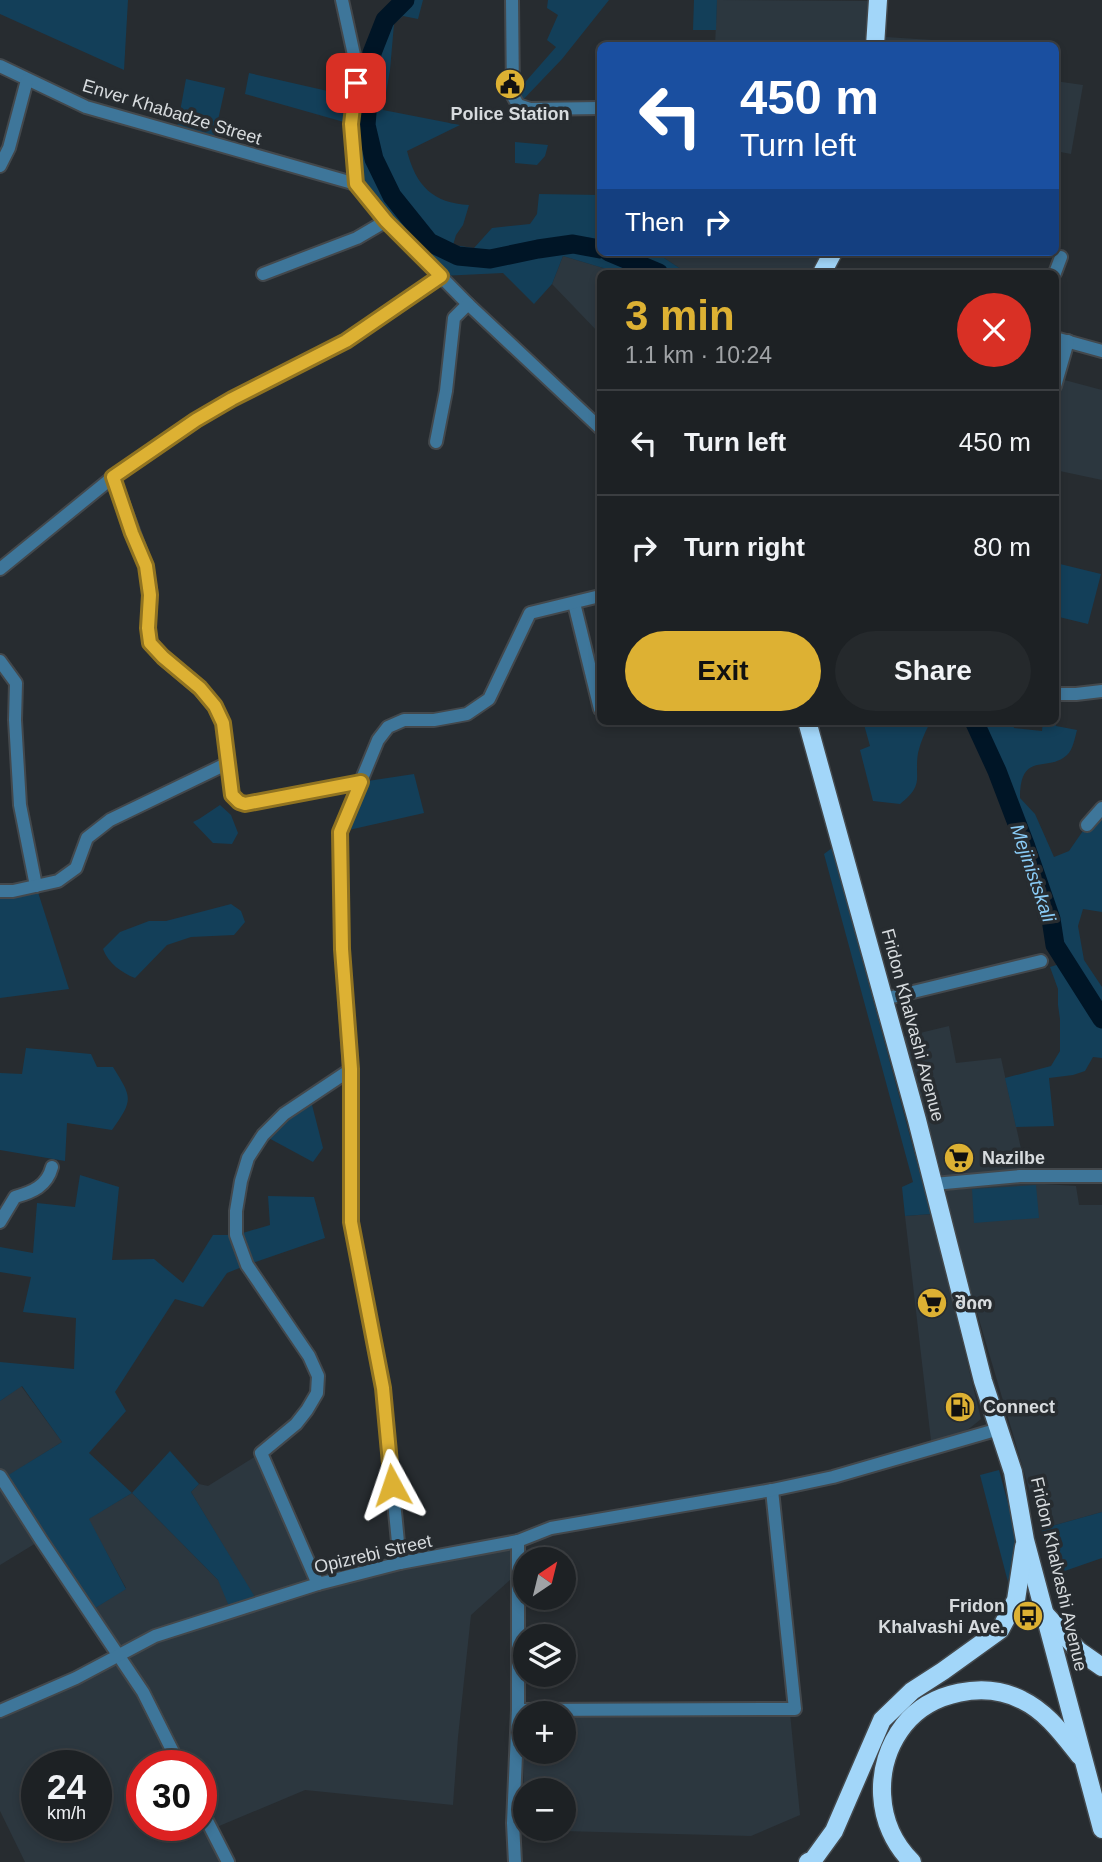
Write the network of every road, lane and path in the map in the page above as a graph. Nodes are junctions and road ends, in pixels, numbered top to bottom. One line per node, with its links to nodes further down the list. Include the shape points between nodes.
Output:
1 (342, 0): 9 (street, via 354,55 351,124)
2 (512, 0): 7 (street, via 511,99 530,109)
3 (878, 0): 4 (highway)
4 (875, 42)
5 (0, 66): 6 (street, Enver Khabadze Street)
6 (27, 80): 8 (street); 9 (street, Enver Khabadze Street, via 86,107)
7 (597, 107)
8 (0, 166)
9 (356, 184): 10 (street)
10 (386, 221): 13 (street, via 357,238); 14 (street)
11 (1061, 257): 12 (street)
12 (1056, 270)
13 (263, 274)
14 (441, 276): 15 (street); 20 (street, via 346,341 223,404)
15 (468, 304): 18 (street); 19 (street, via 454,318)
16 (1061, 340): 17 (street)
17 (1102, 351)
18 (597, 425)
19 (436, 442)
20 (113, 477): 21 (street); 29 (street, via 146,566 150,643 215,706 223,723)
21 (0, 569)
22 (597, 597): 23 (street)
23 (575, 603): 27 (street); 30 (street, via 530,613 489,699 467,713 404,720 388,727)
24 (0, 661): 33 (street, via 16,683 20,805)
25 (1102, 691): 26 (street)
26 (1059, 694)
27 (597, 696)
28 (808, 725): 36 (highway, Fridon Khalvashi Avenue)
29 (228, 763): 30 (street, via 232,795 245,804); 33 (street, via 110,820 87,838 76,868 58,881)
30 (361, 782): 37 (street, via 340,832)
31 (1102, 808): 32 (street)
32 (1087, 825)
33 (36, 886): 34 (street)
34 (0, 891)
35 (1041, 961): 36 (street)
36 (884, 999): 40 (highway, Fridon Khalvashi Avenue)
37 (351, 1069): 47 (street, via 351,1222 383,1388); 48 (street, via 284,1114 263,1135 248,1158 236,1211 236,1235 247,1265 318,1376 317,1393 307,1410 261,1453)
38 (52, 1167): 41 (street, via 36,1191 15,1197)
39 (1102, 1176): 40 (street, via 1020,1176)
40 (934, 1184): 42 (highway, Fridon Khalvashi Avenue)
41 (0, 1222)
42 (999, 1429): 44 (street, Opizrebi Street, via 833,1478); 45 (highway, Fridon Khalvashi Avenue, via 1013,1472)
43 (0, 1476): 50 (street)
44 (772, 1490): 46 (street, Opizrebi Street, via 551,1528); 53 (street, via 795,1709)
45 (1025, 1540): 49 (highway, Fridon Khalvashi Avenue); 62 (highway, via 1016,1601 1000,1630 912,1691 882,1720 834,1830)
46 (518, 1541): 47 (street, Opizrebi Street); 52 (street)
47 (400, 1563): 48 (street, Opizrebi Street)
48 (318, 1584): 50 (street, Opizrebi Street, via 155,1636)
49 (1045, 1614): 51 (highway, via 1079,1651); 56 (highway, Fridon Khalvashi Avenue)
50 (119, 1656): 54 (street, Opizrebi Street); 55 (street)
51 (1102, 1667)
52 (518, 1701)
53 (576, 1710)
54 (0, 1711)
55 (172, 1750)
56 (1084, 1762): 58 (highway, Fridon Khalvashi Avenue); 63 (highway, via 1042,1713 1003,1693 969,1691 926,1707 904,1725 889,1751 881,1787 887,1825)
57 (516, 1764): 61 (street)
58 (1102, 1829)
59 (217, 1840): 60 (street)
60 (228, 1862)
61 (515, 1862)
62 (808, 1862)
63 (912, 1862)

